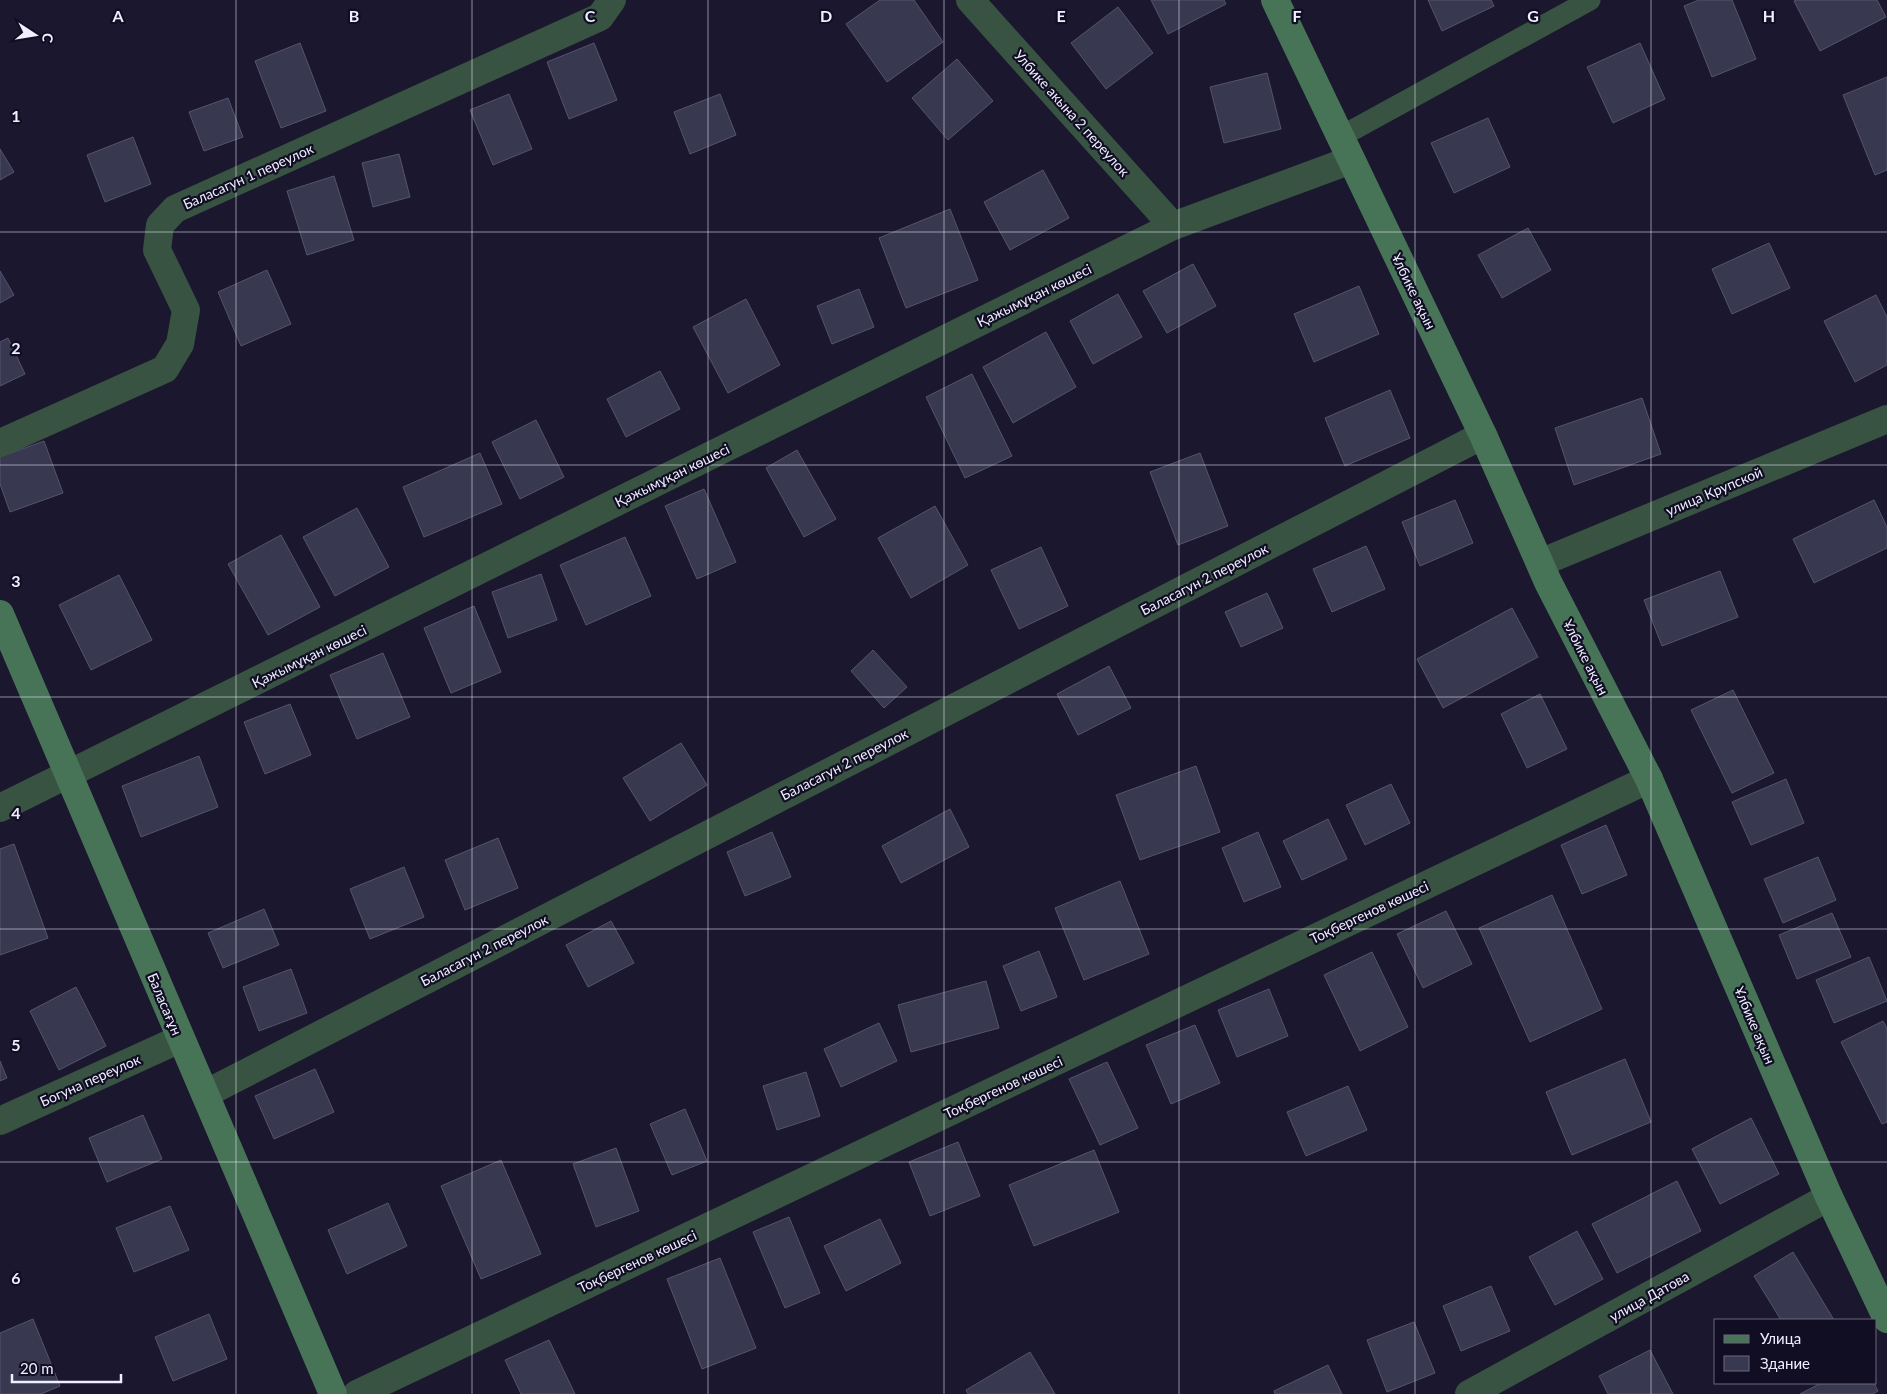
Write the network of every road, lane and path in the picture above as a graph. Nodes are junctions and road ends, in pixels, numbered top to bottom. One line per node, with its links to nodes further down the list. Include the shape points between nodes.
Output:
1 (612, 0): 9 (street, Баласагун 1 переулок, via 600,17 175,208 160,225 157,250 186,310 180,344 165,369)
2 (970, 0): 6 (street, Улбике акына 2 переулок)
3 (1275, 0): 5 (street, Ұлбике ақын)
4 (1590, 0): 5 (lane)
5 (1345, 148): 6 (street, Қажымұқан көшесі); 8 (street, Ұлбике ақын)
6 (1173, 226): 12 (street, Қажымұқан көшесі)
7 (1887, 419): 10 (street, улица Крупской)
8 (1483, 435): 10 (street, Ұлбике ақын); 16 (street, Баласагун 2 переулок)
9 (0, 443)
10 (1540, 563): 13 (street, Ұлбике ақын)
11 (0, 614): 12 (street, Баласағұн)
12 (69, 775): 14 (street, Қажымұқан көшесі); 15 (street, Баласағұн)
13 (1649, 779): 18 (street, Ұлбике ақын); 21 (street, Тоқбергенов көшесі)
14 (0, 808)
15 (180, 1039): 16 (street, Баласағұн); 17 (street, Богуна переулок)
16 (205, 1094): 20 (street, Баласағұн)
17 (0, 1121)
18 (1829, 1197): 19 (street, Ұлбике ақын); 22 (street, улица Датова)
19 (1887, 1319)
20 (333, 1394)
21 (357, 1394)
22 (1470, 1394)

